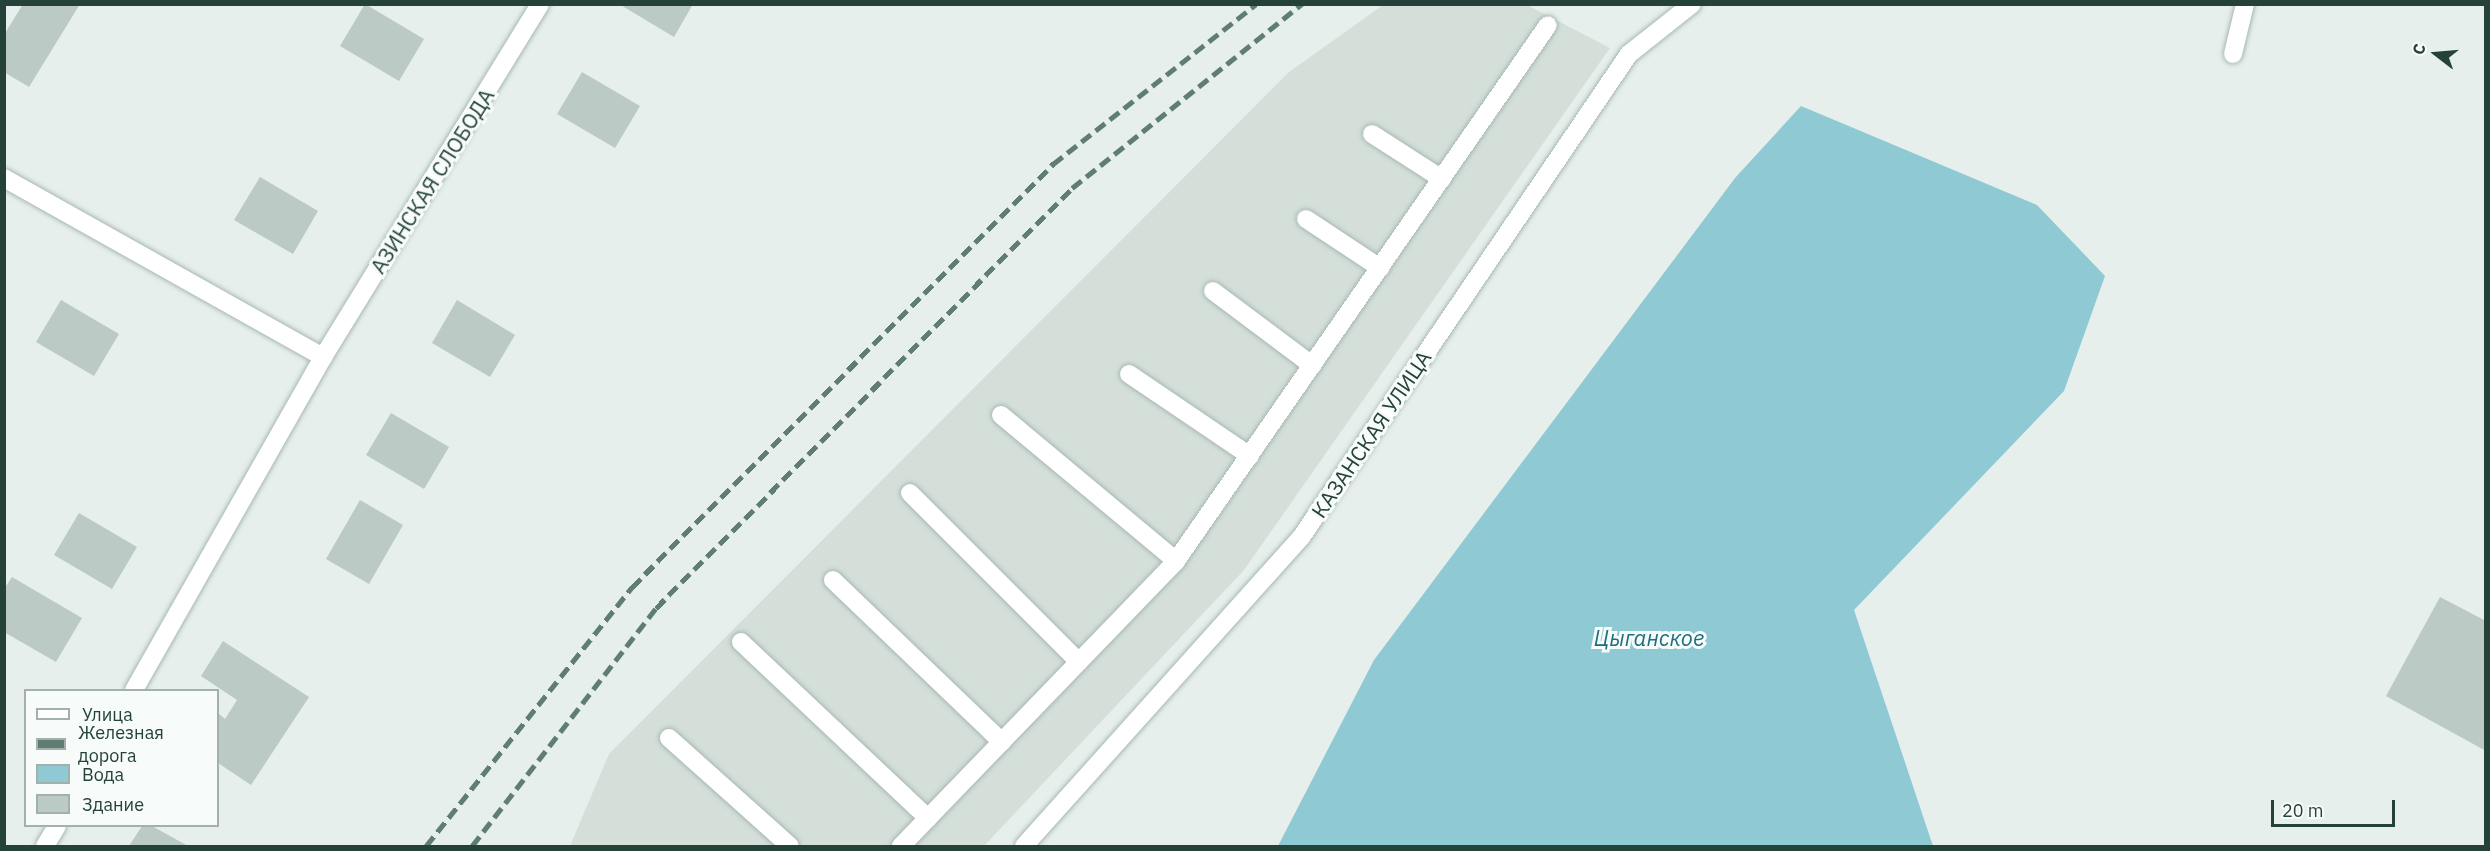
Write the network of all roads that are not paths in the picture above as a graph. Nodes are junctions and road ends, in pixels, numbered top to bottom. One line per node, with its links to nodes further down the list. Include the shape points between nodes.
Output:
1 (540, 4): 12 (street, АЗИНСКАЯ СЛОБОДА)
2 (1692, 4): 30 (street, КАЗАНСКАЯ УЛИЦА, via 1629,54 1302,536)
3 (2245, 4): 5 (street)
4 (1548, 26): 8 (street)
5 (2233, 54)
6 (1372, 134): 8 (street)
7 (4, 178): 12 (street)
8 (1442, 179): 10 (street)
9 (1306, 219): 10 (street)
10 (1380, 268): 13 (street)
11 (1213, 291): 13 (street)
12 (323, 357): 22 (street, АЗИНСКАЯ СЛОБОДА)
13 (1312, 365): 16 (street)
14 (1129, 374): 16 (street)
15 (1000, 415): 18 (street)
16 (1250, 456): 18 (street)
17 (910, 493): 21 (street)
18 (1176, 561): 21 (street)
19 (833, 580): 24 (street)
20 (741, 642): 25 (street)
21 (1079, 662): 24 (street)
22 (135, 689)
23 (669, 738): 28 (street)
24 (1002, 742): 25 (street)
25 (928, 818): 29 (street)
26 (56, 827): 27 (street)
27 (45, 846)
28 (789, 846)
29 (901, 846)
30 (1024, 846)

